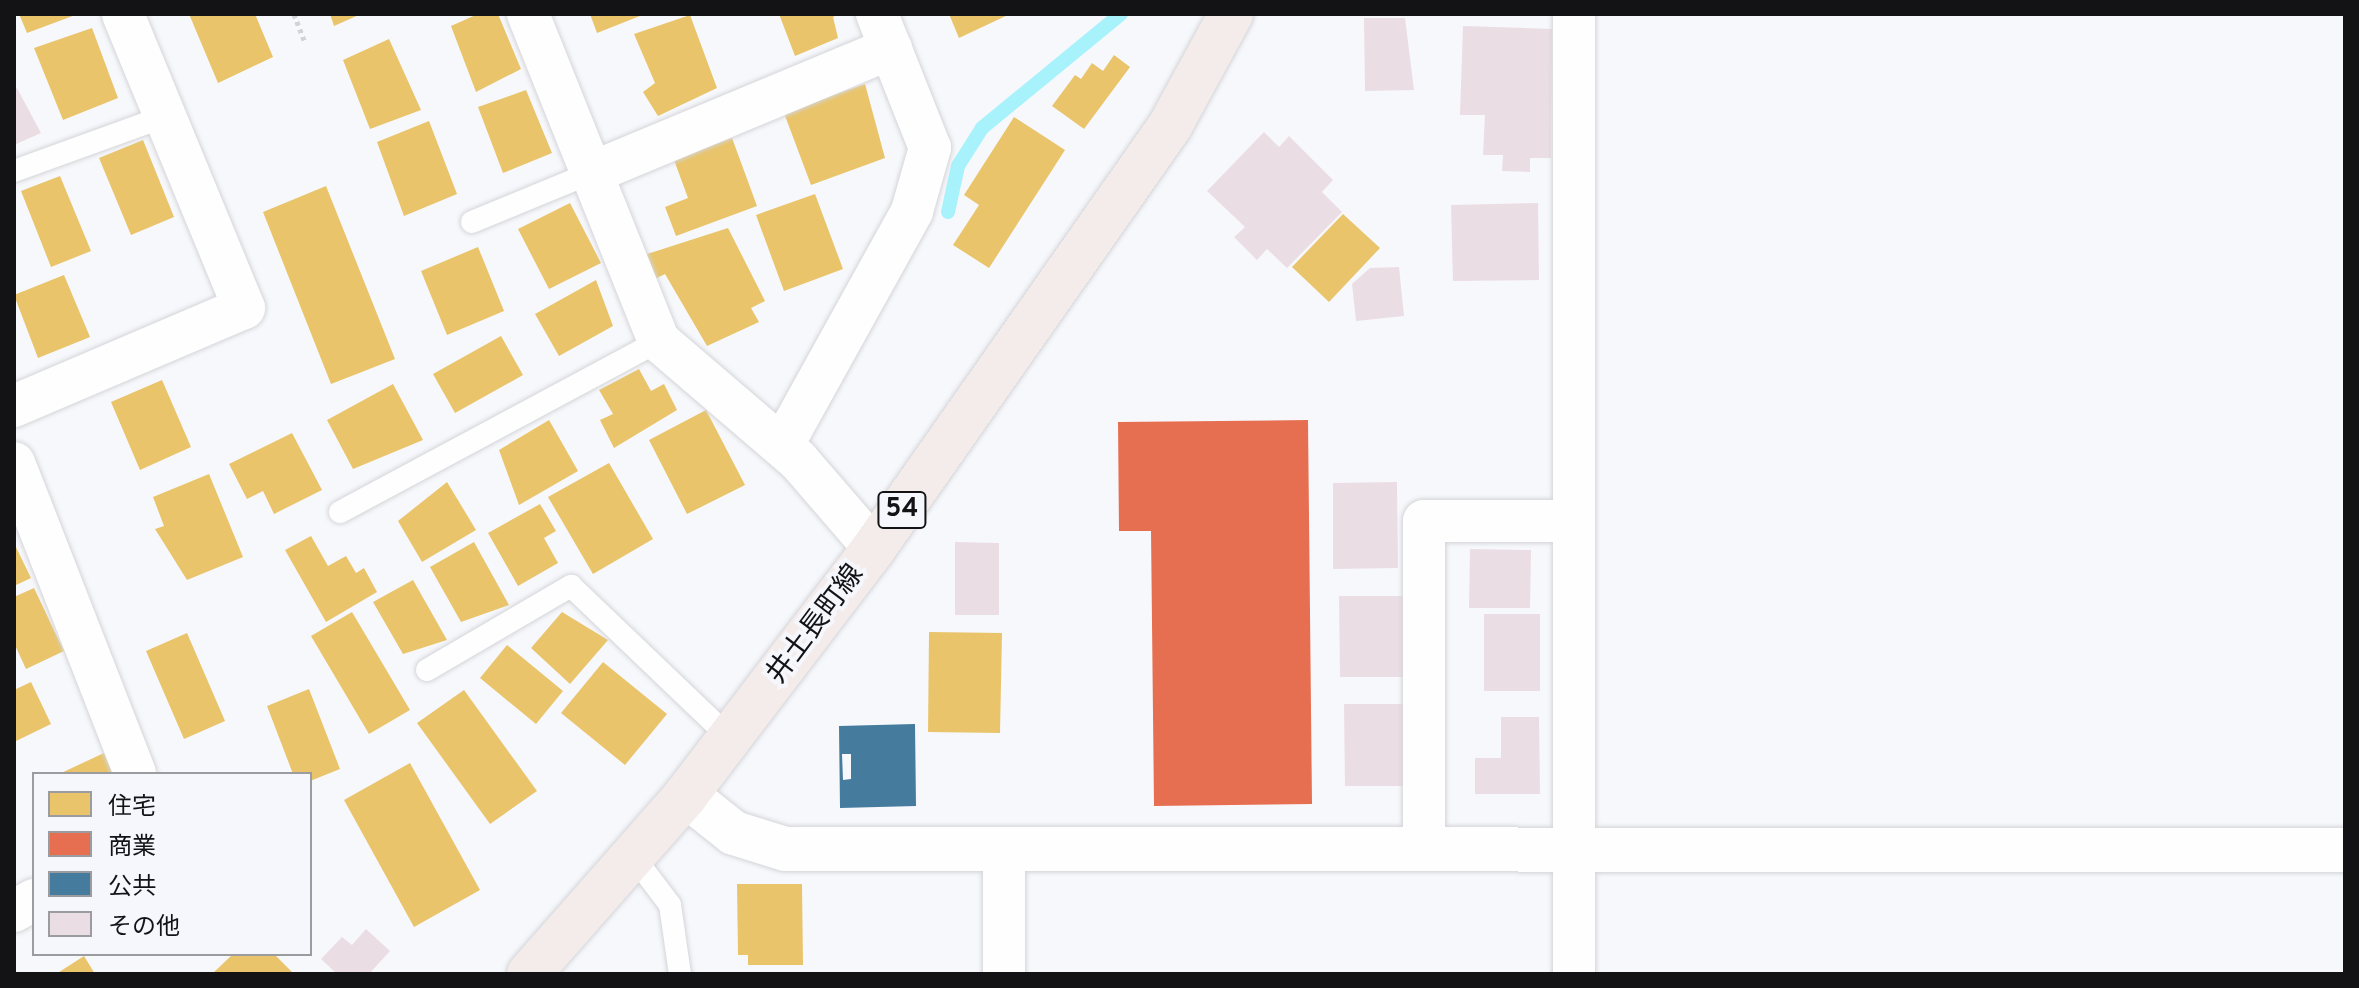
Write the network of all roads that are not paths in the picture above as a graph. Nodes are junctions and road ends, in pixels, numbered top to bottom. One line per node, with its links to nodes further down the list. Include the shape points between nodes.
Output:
1 (123, 14): 6 (street)
2 (528, 14): 8 (street)
3 (1231, 14): 16 (main road, 井土長町線 / 54, via 1170,126)
4 (1574, 14): 15 (street)
5 (884, 31): 8 (street); 12 (street, via 930,148 912,211)
6 (166, 116): 7 (lane); 11 (street, via 244,308)
7 (14, 171)
8 (591, 173): 9 (lane); 10 (street)
9 (472, 222)
10 (659, 341): 12 (street); 14 (lane)
11 (14, 406)
12 (782, 446): 16 (street)
13 (14, 463): 19 (street)
14 (340, 512)
15 (1574, 521): 22 (street, via 1424,521); 23 (street)
16 (874, 548): 18 (main road, 井土長町線 / 54)
17 (427, 670): 18 (lane, via 571,586)
18 (730, 738): 20 (main road, 井土長町線 / 54)
19 (134, 772)
20 (686, 795): 21 (street, via 734,833 785,849); 25 (main road, 井土長町線 / 54)
21 (1004, 850): 22 (street); 30 (street)
22 (1424, 850): 23 (street)
23 (1574, 850): 24 (street); 31 (street)
24 (2345, 850)
25 (633, 856): 28 (main road, 井土長町線 / 54); 29 (lane, via 670,905)
26 (32, 901): 27 (street)
27 (14, 911)
28 (529, 974)
29 (680, 974)
30 (1004, 974)
31 (1574, 974)

